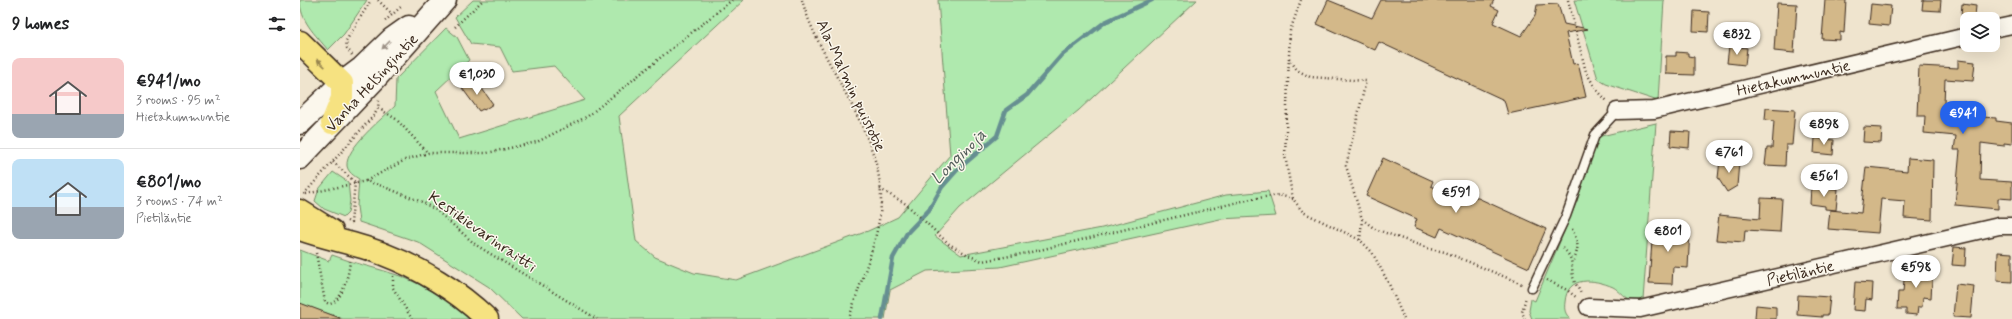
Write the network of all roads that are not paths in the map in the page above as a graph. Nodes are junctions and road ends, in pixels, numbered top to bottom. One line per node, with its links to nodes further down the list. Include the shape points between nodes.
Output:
1 (443, 3): 6 (main road, Vanha Helsingintie, one-way to 6, via 392,39); 9 (main road, Vanha Helsingintie)
2 (2012, 25): 3 (street)
3 (2000, 28)
4 (1960, 38): 7 (street, Hietakummuntie, via 1654,110)
5 (300, 42): 6 (main road, one-way to 5)
6 (342, 83): 8 (main road, Vanha Helsingintie); 9 (main road, via 342,98)
7 (1618, 111): 15 (lane, via 1596,135 1566,216)
8 (300, 123)
9 (332, 123): 10 (main road, Vanha Helsingintie)
10 (300, 158)
11 (302, 203): 14 (main road)
12 (2012, 226): 16 (street, Pietiläntie, via 1999,226 1640,309)
13 (300, 229): 14 (main road)
14 (350, 249): 17 (main road, via 382,253 434,279)
15 (1532, 288)
16 (1588, 307)
17 (487, 319)

